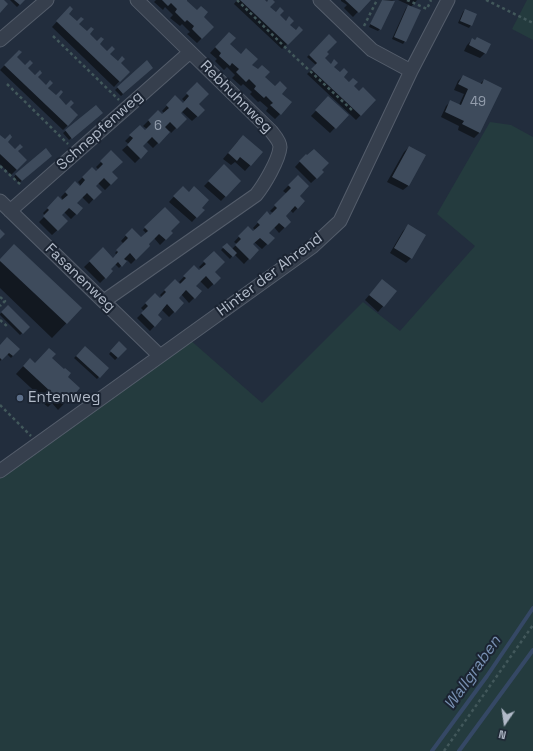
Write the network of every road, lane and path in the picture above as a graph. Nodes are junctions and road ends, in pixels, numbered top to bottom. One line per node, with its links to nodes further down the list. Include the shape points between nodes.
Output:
1 (47, 0): 13 (street)
2 (137, 0): 14 (street, Rebhuhnweg)
3 (237, 0): 18 (path)
4 (320, 0): 12 (street)
5 (377, 0): 12 (path)
6 (407, 0): 7 (path, via 427,9)
7 (431, 0)
8 (448, 0): 15 (street, Hinter der Ahrend)
9 (486, 0): 10 (path)
10 (533, 23)
11 (53, 36): 17 (path)
12 (359, 37): 15 (street, via 372,50)
13 (0, 40)
14 (190, 52): 17 (street, Schnepfenweg); 25 (street, Rebhuhnweg, via 271,131 280,146 277,158 263,187 256,195)
15 (412, 71): 29 (street, Hinter der Ahrend, via 340,221 312,247)
16 (7, 84): 19 (path)
17 (126, 108): 19 (street, Schnepfenweg)
18 (354, 112)
19 (76, 152): 21 (street, Schnepfenweg)
20 (0, 166): 21 (path)
21 (30, 194): 23 (street, Schnepfenweg)
22 (0, 201): 23 (street, Fasanenweg)
23 (10, 211): 25 (street, Fasanenweg)
24 (0, 296): 26 (path, via 5,301)
25 (104, 301): 29 (street, Fasanenweg)
26 (0, 306)
27 (0, 320): 28 (path)
28 (8, 327)
29 (160, 356): 31 (street, Hinter der Ahrend)
30 (0, 405): 31 (path)
31 (39, 444): 32 (street, Hinter der Ahrend)
32 (0, 471)
33 (533, 625): 34 (path)
34 (444, 751)

